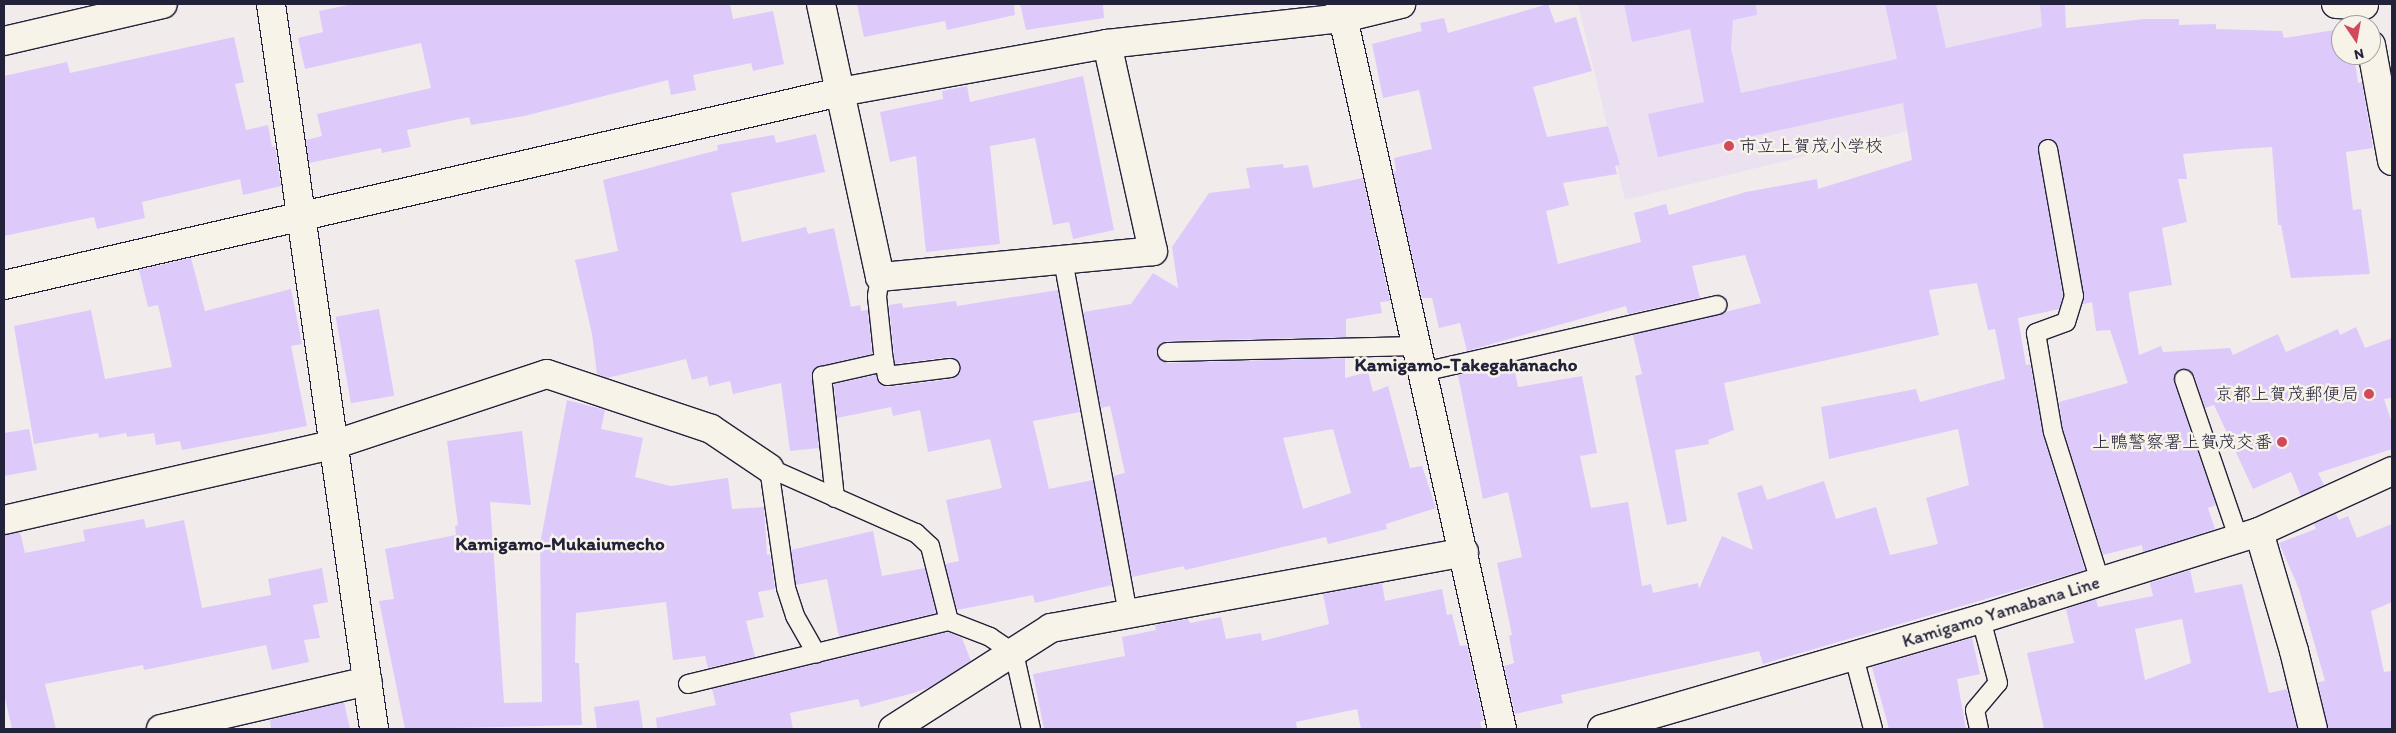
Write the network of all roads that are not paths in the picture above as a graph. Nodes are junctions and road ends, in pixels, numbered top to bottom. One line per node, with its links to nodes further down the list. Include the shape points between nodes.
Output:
1 (163, 4): 8 (street)
2 (271, 4): 14 (street)
3 (821, 4): 11 (street)
4 (1401, 4): 6 (street)
5 (2336, 4): 7 (street)
6 (1342, 11): 9 (street); 20 (street)
7 (2365, 11)
8 (4, 41)
9 (1107, 44): 11 (street); 15 (street, via 1153,251)
10 (2375, 65): 13 (street)
11 (840, 92): 14 (street); 16 (street)
12 (2048, 149): 31 (lane, via 2074,296 2066,322 2036,333 2053,432)
13 (2392, 161)
14 (303, 215): 17 (street); 24 (street)
15 (1062, 260): 16 (street); 32 (lane)
16 (880, 277): 21 (lane, via 877,296)
17 (4, 285)
18 (1717, 305): 20 (lane)
19 (1167, 352): 20 (lane)
20 (1420, 359): 30 (street)
21 (884, 362): 22 (lane, via 887,376); 27 (lane, via 822,376)
22 (950, 368)
23 (2184, 379): 29 (lane)
24 (336, 444): 25 (street, via 547,374 711,429); 28 (street); 38 (street)
25 (770, 468): 27 (lane); 35 (lane, via 786,588 795,616)
26 (2392, 471): 29 (street, Kamigamo Yamabana Line)
27 (835, 498): 34 (lane, via 916,533 930,546)
28 (4, 520)
29 (2248, 534): 31 (street, Kamigamo Yamabana Line); 48 (street, via 2294,652)
30 (1464, 552): 32 (street); 44 (street)
31 (2100, 581): 33 (street, Kamigamo Yamabana Line)
32 (1128, 614): 36 (street, via 1051,628)
33 (1981, 619): 37 (street, Kamigamo Yamabana Line); 47 (lane, via 1998,683 1974,710)
34 (949, 620): 35 (lane); 36 (lane, via 990,637)
35 (816, 653): 39 (lane)
36 (1014, 653): 42 (street); 43 (lane)
37 (1854, 657): 45 (street, Kamigamo Yamabana Line); 46 (lane)
38 (366, 681): 40 (street); 41 (street)
39 (688, 684)
40 (161, 729)
41 (374, 729)
42 (893, 729)
43 (1031, 729)
44 (1502, 729)
45 (1602, 729)
46 (1874, 729)
47 (1979, 729)
48 (2313, 729)

